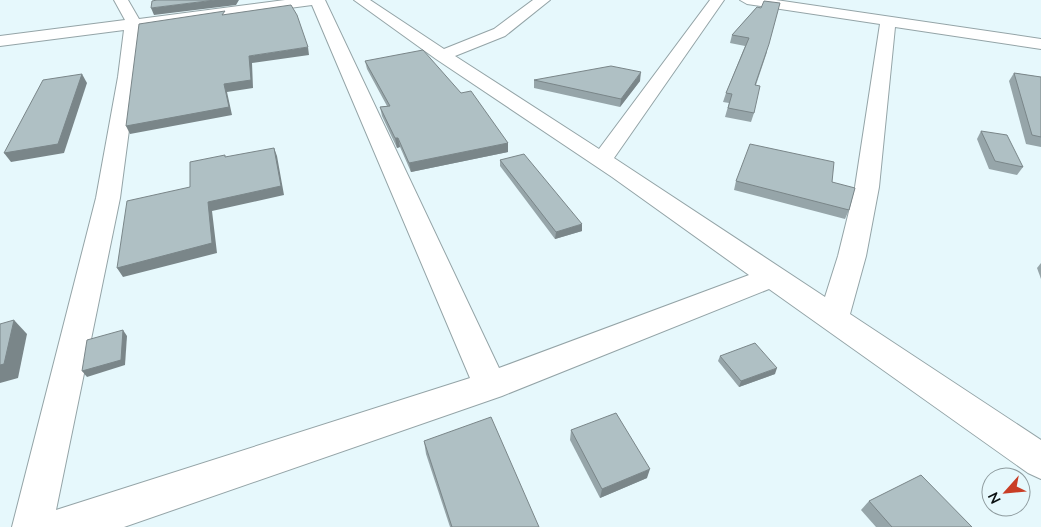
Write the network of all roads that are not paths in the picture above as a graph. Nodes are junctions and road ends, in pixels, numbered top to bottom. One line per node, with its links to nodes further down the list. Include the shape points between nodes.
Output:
1 (317, 0): 6 (street); 14 (street)
2 (361, 0): 10 (street)
3 (544, 0): 10 (street, via 494,34)
4 (717, 0): 11 (street)
5 (747, 0): 7 (street)
6 (127, 11): 8 (street); 16 (street, via 127,77 108,198)
7 (888, 21): 9 (street); 13 (street, via 867,188 852,256)
8 (0, 41)
9 (1041, 44)
10 (442, 55): 11 (street)
11 (602, 160): 12 (street)
12 (771, 276): 13 (street); 14 (street, via 748,288)
13 (833, 319): 15 (street)
14 (490, 386): 17 (street)
15 (1041, 461)
16 (32, 527)
17 (65, 527)

